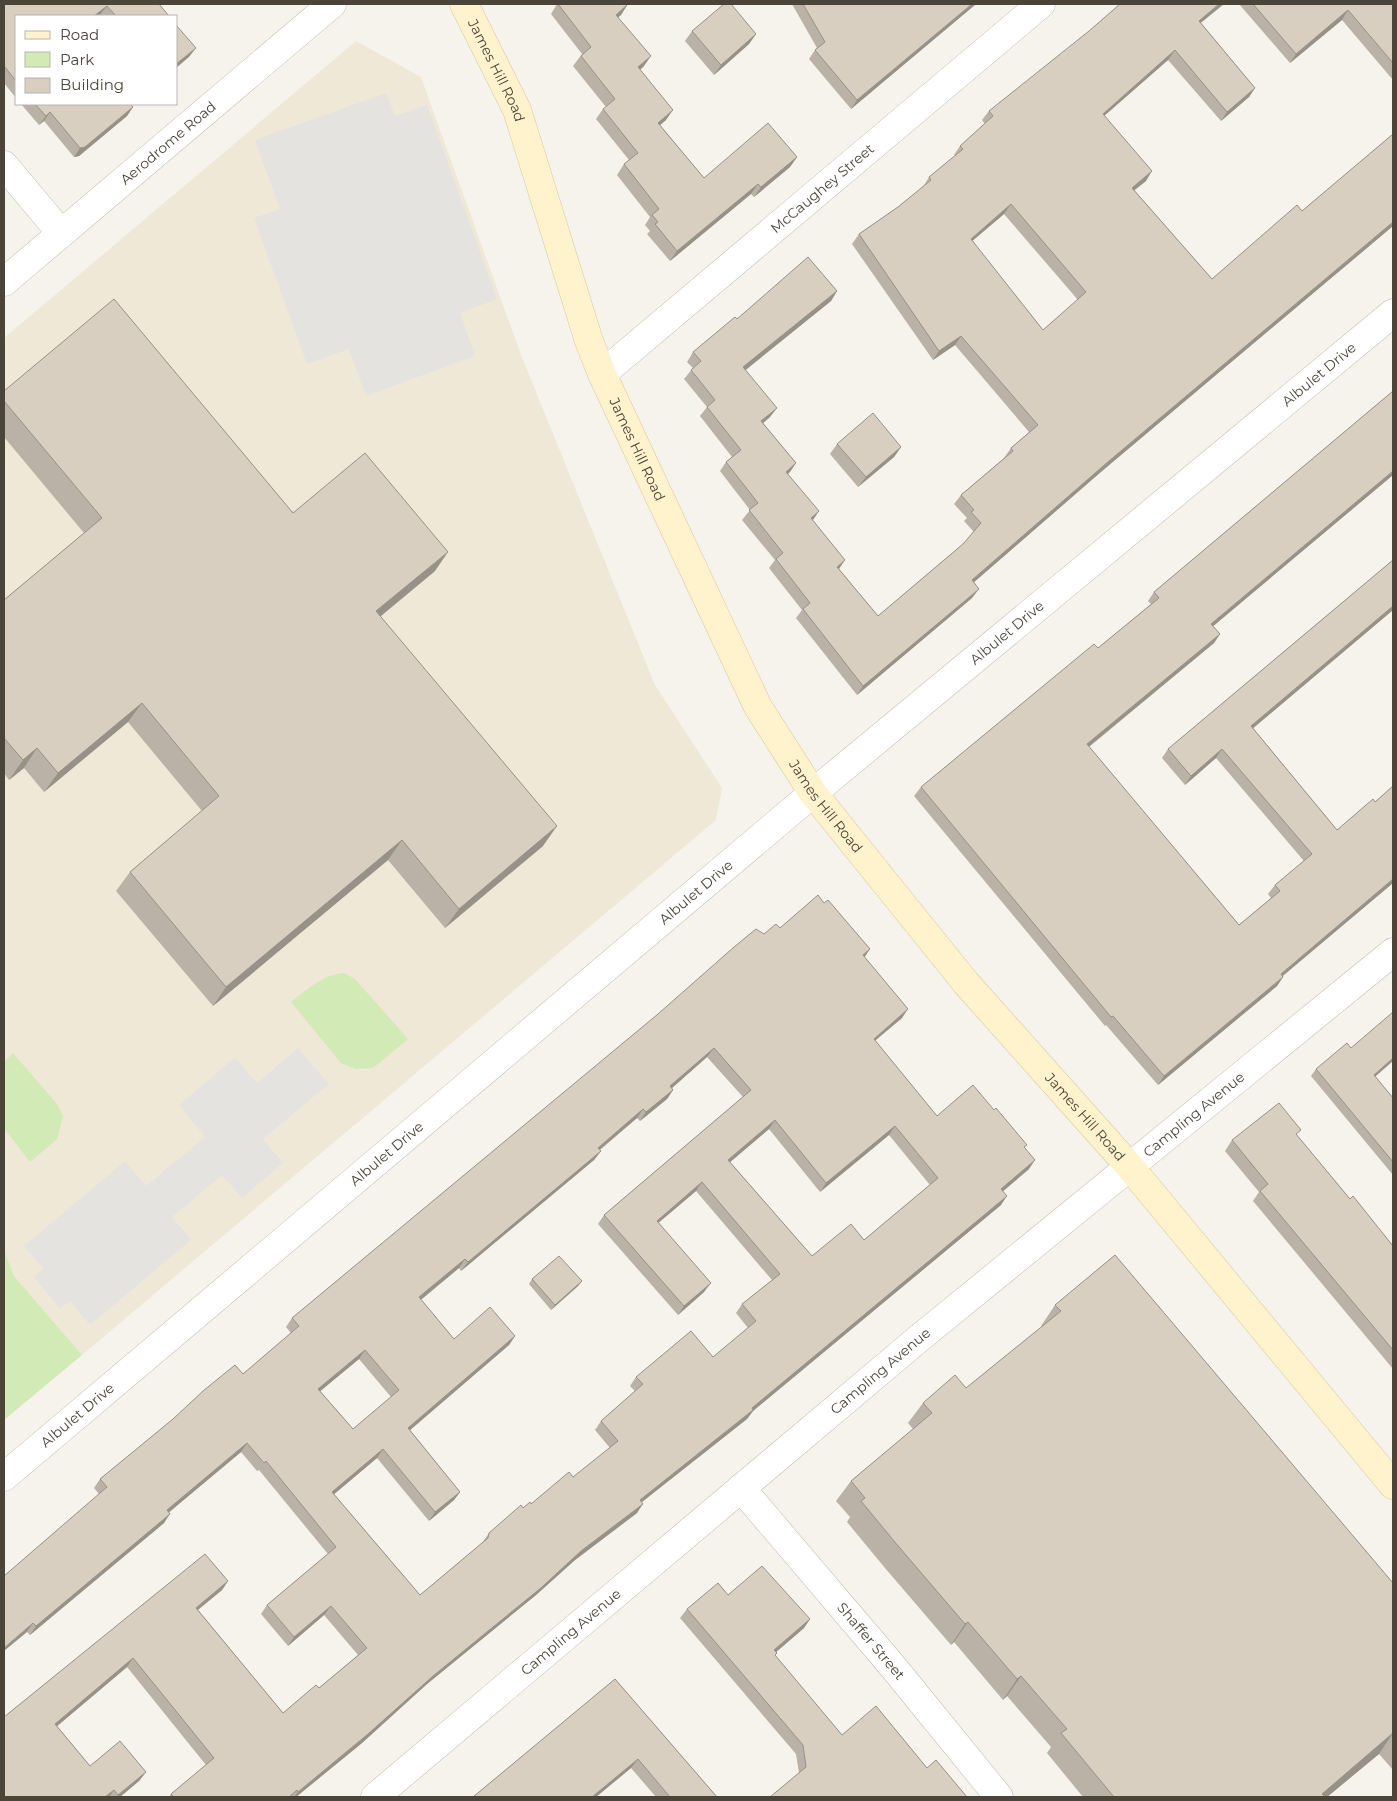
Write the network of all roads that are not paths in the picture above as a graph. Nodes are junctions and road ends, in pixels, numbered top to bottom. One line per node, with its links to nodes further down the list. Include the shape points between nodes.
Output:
1 (332, 4): 5 (street, Aerodrome Road)
2 (464, 4): 8 (street, James Hill Road, via 518,110)
3 (1041, 4): 8 (street, McCaughey Street)
4 (4, 165): 5 (street)
5 (61, 233): 6 (street, Aerodrome Road)
6 (4, 282)
7 (1393, 313): 9 (street, Albulet Drive)
8 (602, 374): 9 (street, James Hill Road, via 758,707)
9 (813, 793): 11 (street, James Hill Road, via 966,983); 12 (street, Albulet Drive)
10 (1393, 952): 11 (street, Campling Avenue)
11 (1130, 1167): 13 (street, James Hill Road); 14 (street, Campling Avenue)
12 (4, 1477)
13 (1393, 1485)
14 (742, 1488): 15 (street, Campling Avenue); 16 (street, Shaffer Street)
15 (375, 1797)
16 (999, 1797)

